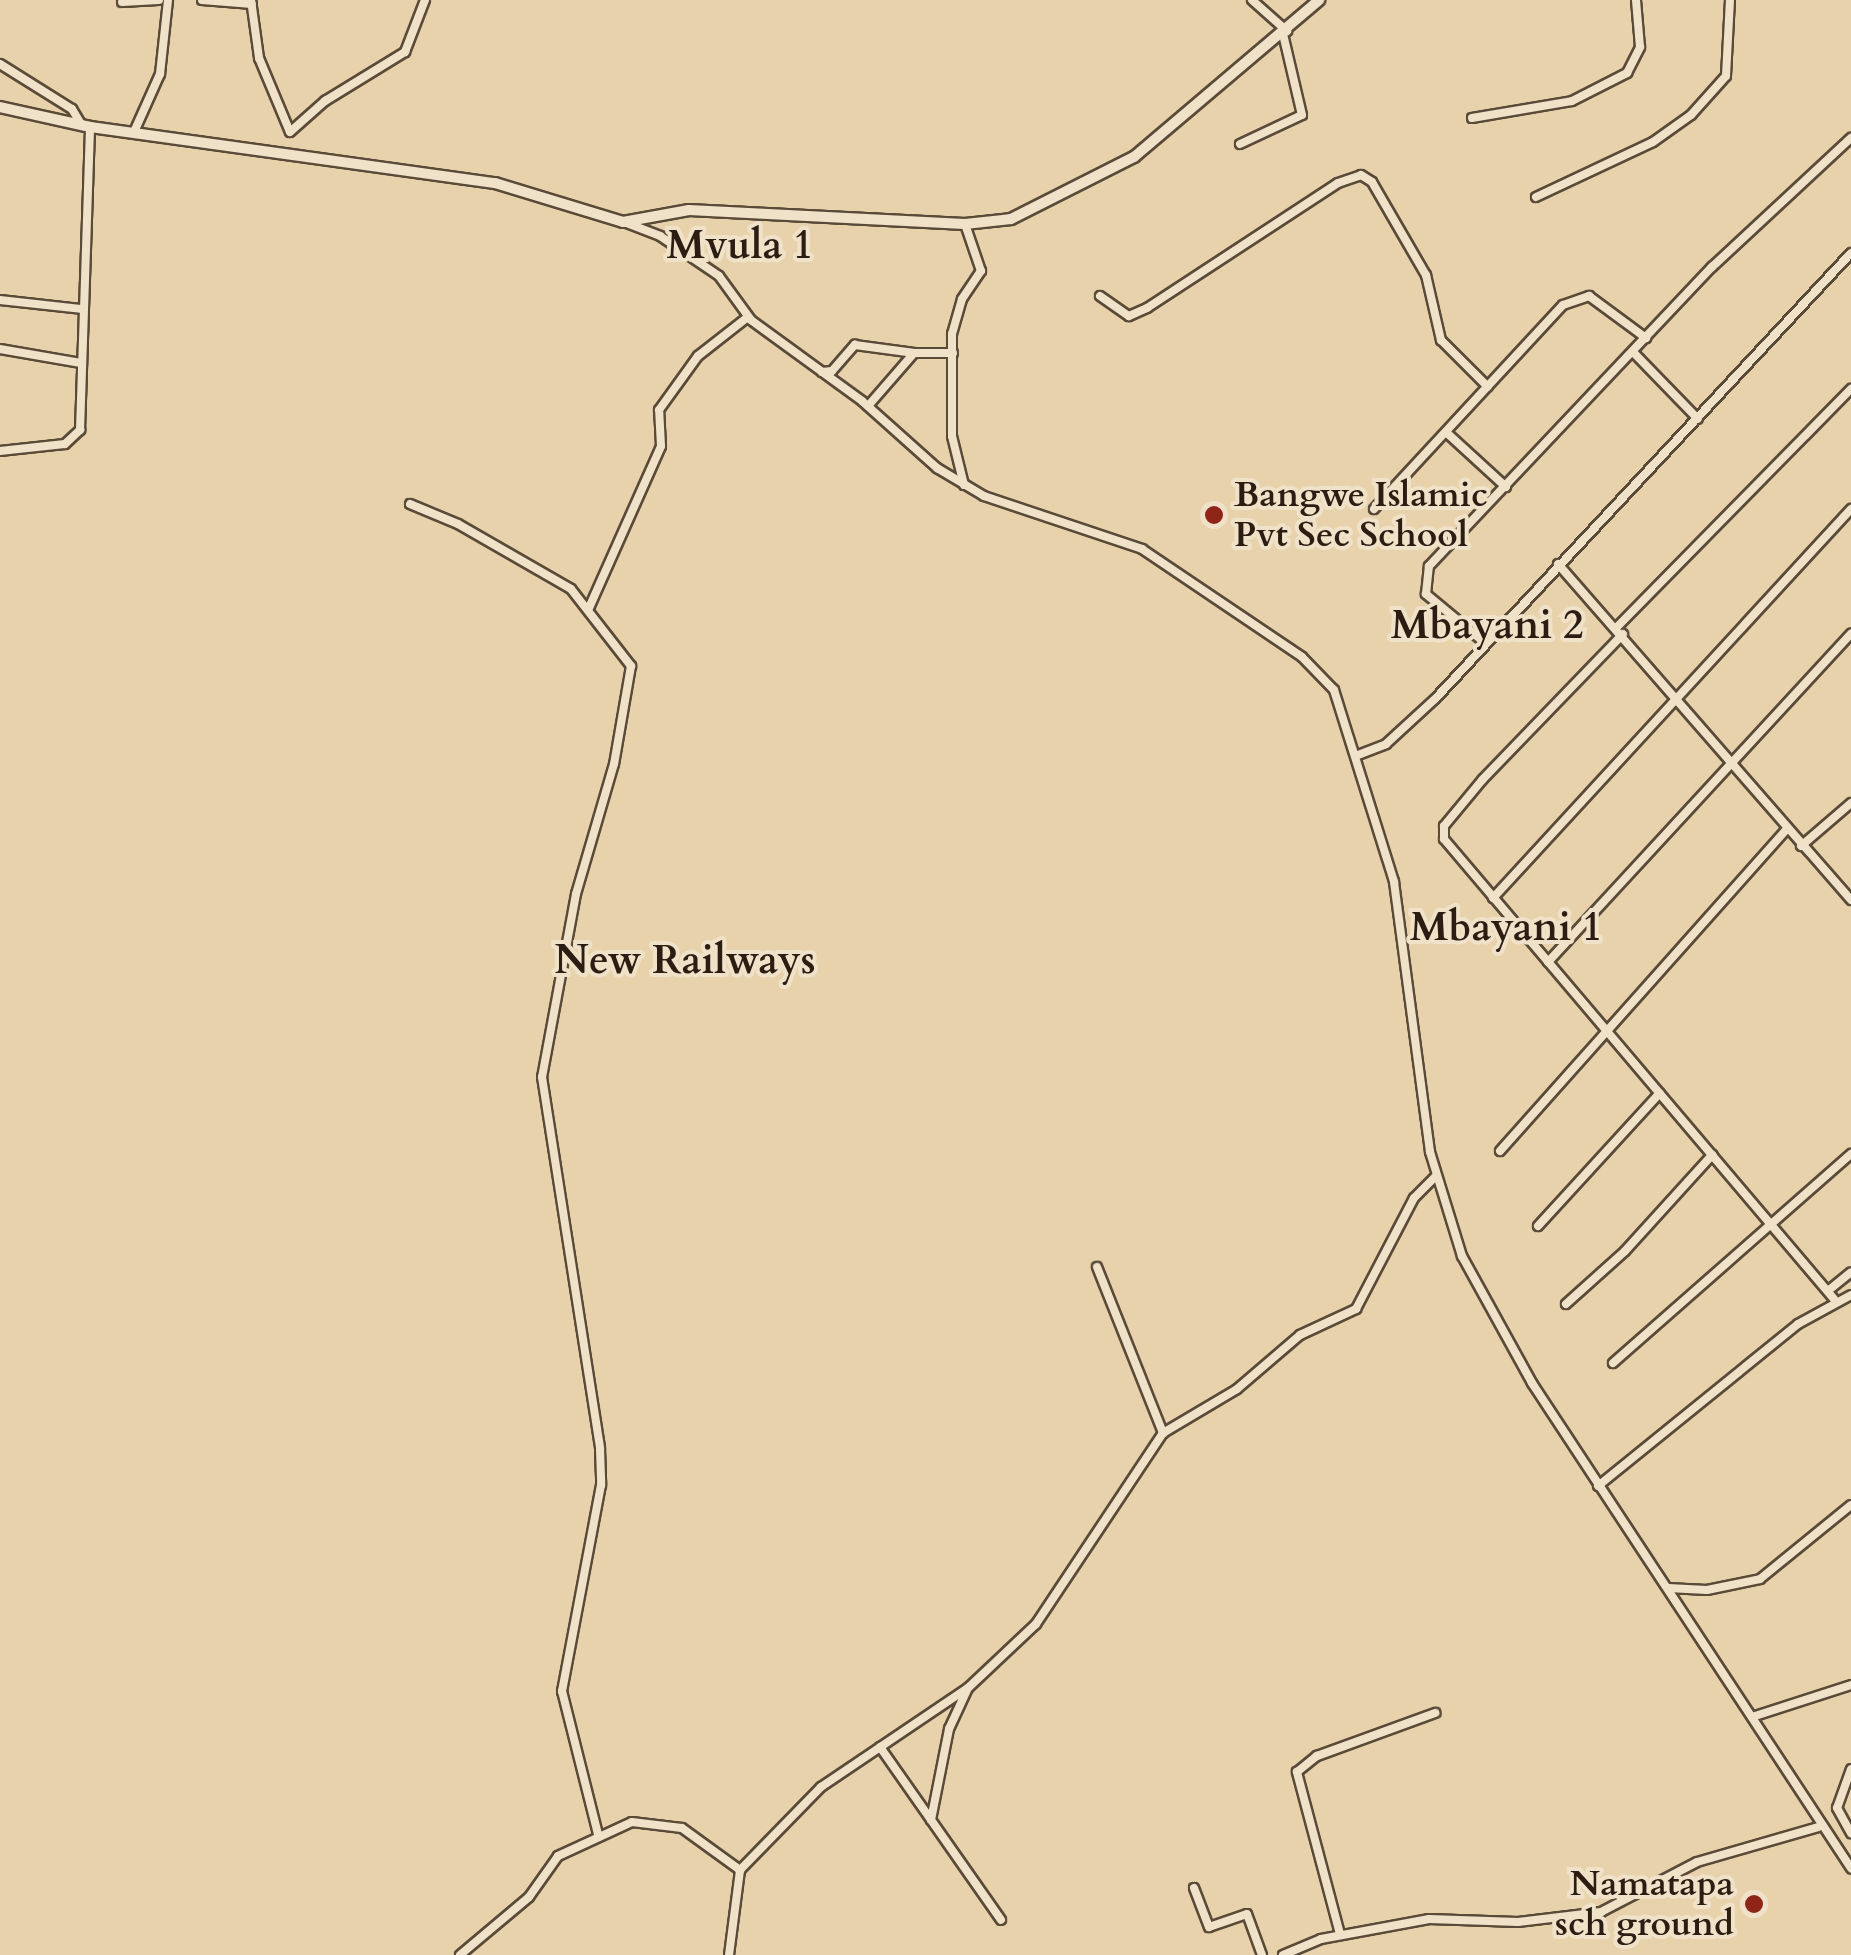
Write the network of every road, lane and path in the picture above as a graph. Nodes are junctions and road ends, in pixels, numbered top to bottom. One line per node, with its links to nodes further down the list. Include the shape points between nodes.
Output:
1 (159, 0): 9 (street)
2 (168, 0): 16 (street, via 160,74)
3 (202, 0): 10 (street)
4 (425, 0): 17 (street, via 405,52 325,101)
5 (1252, 0): 11 (street)
6 (1318, 0): 11 (street)
7 (1636, 0): 14 (street, via 1639,54 1627,73 1572,101)
8 (1730, 0): 21 (street, via 1726,76 1691,115 1654,142)
9 (122, 2)
10 (252, 2): 17 (street, via 259,58)
11 (1285, 32): 19 (street, via 1302,115); 23 (street, via 1110,172 1011,219)
12 (0, 64): 15 (street, via 72,109)
13 (0, 107): 15 (street)
14 (1472, 118)
15 (85, 126): 16 (street); 27 (street)
16 (134, 132): 20 (street)
17 (290, 132): 20 (street)
18 (1851, 138): 29 (street)
19 (1240, 144)
20 (287, 155): 22 (street, via 494,183)
21 (1536, 197)
22 (622, 222): 23 (street, via 689,210); 28 (street, via 660,236 719,276)
23 (965, 224): 33 (street, via 982,271 958,310)
24 (1851, 253): 39 (street)
25 (1100, 296): 36 (street, via 1128,316 1147,308 1338,183 1361,175 1385,203 1435,298 1443,344)
26 (0, 300): 27 (street)
27 (81, 309): 34 (street)
28 (748, 317): 35 (street); 48 (street, via 698,356 659,410 661,446)
29 (1646, 338): 31 (street); 36 (street, via 1599,300 1580,298 1556,310)
30 (0, 349): 34 (street)
31 (1633, 352): 39 (street); 43 (street)
32 (914, 353): 33 (street); 35 (street, via 855,345); 38 (street)
33 (953, 353): 42 (street, via 952,436)
34 (81, 363): 41 (street, via 82,411 74,439)
35 (822, 372): 38 (street)
36 (1488, 387): 40 (street)
37 (1851, 389): 49 (street)
38 (868, 406): 42 (street)
39 (1698, 419): 47 (street)
40 (1446, 433): 43 (street); 45 (street)
41 (0, 451)
42 (964, 485): 54 (street, via 1128,542 1302,656 1334,690)
43 (1506, 487): 51 (street, via 1423,574 1426,594)
44 (410, 504): 48 (street, via 458,524 571,590)
45 (1374, 509)
46 (1851, 509): 53 (street)
47 (1558, 564): 49 (street); 51 (street)
48 (589, 608): 89 (street, via 624,653 632,685 576,894 542,1078 600,1448 600,1485 562,1690)
49 (1620, 630): 53 (street); 59 (street, via 1444,826 1447,845)
50 (1851, 634): 52 (street)
51 (1485, 643): 54 (street, via 1401,732)
52 (1847, 645): 55 (street)
53 (1674, 695): 55 (street); 59 (street)
54 (1358, 755): 67 (street, via 1394,882 1398,953)
55 (1730, 763): 57 (street); 61 (street)
56 (1851, 804): 58 (street)
57 (1786, 830): 58 (street); 62 (street)
58 (1802, 846): 60 (street)
59 (1494, 898): 61 (street)
60 (1851, 900)
61 (1548, 962): 62 (street)
62 (1605, 1030): 63 (street); 64 (street)
63 (1660, 1093): 66 (street); 69 (street)
64 (1500, 1151)
65 (1851, 1154): 68 (street)
66 (1712, 1155): 68 (street); 74 (street, via 1626,1251)
67 (1435, 1177): 76 (street, via 1414,1198 1356,1310 1300,1335 1237,1389); 77 (street, via 1478,1289)
68 (1772, 1221): 72 (street); 75 (street)
69 (1538, 1226)
70 (1097, 1267): 76 (street)
71 (1851, 1272): 72 (street)
72 (1832, 1294): 73 (street); 77 (street)
73 (1851, 1295)
74 (1566, 1304)
75 (1612, 1364)
76 (1163, 1434): 81 (street, via 1049,1608)
77 (1598, 1486): 79 (street)
78 (1851, 1505): 79 (street, via 1760,1579 1707,1590)
79 (1668, 1588): 83 (street)
80 (1851, 1685): 83 (street)
81 (968, 1688): 84 (street); 86 (street, via 950,1730)
82 (1435, 1714): 94 (street, via 1317,1756 1297,1772)
83 (1755, 1716): 87 (street)
84 (880, 1747): 86 (street); 91 (street, via 821,1787)
85 (1851, 1769): 88 (street, via 1837,1808)
86 (931, 1820): 93 (street)
87 (1818, 1827): 90 (street); 94 (street, via 1697,1862 1601,1912 1518,1922 1429,1919)
88 (1851, 1833)
89 (598, 1834): 91 (street, via 640,1820 670,1822); 95 (street, via 558,1856 538,1889)
90 (1851, 1868)
91 (740, 1870): 96 (street)
92 (1194, 1888): 97 (street, via 1209,1927 1248,1914)
93 (1001, 1920)
94 (1340, 1934): 98 (street)
95 (460, 1955)
96 (729, 1955)
97 (1262, 1955)
98 (1283, 1955)

